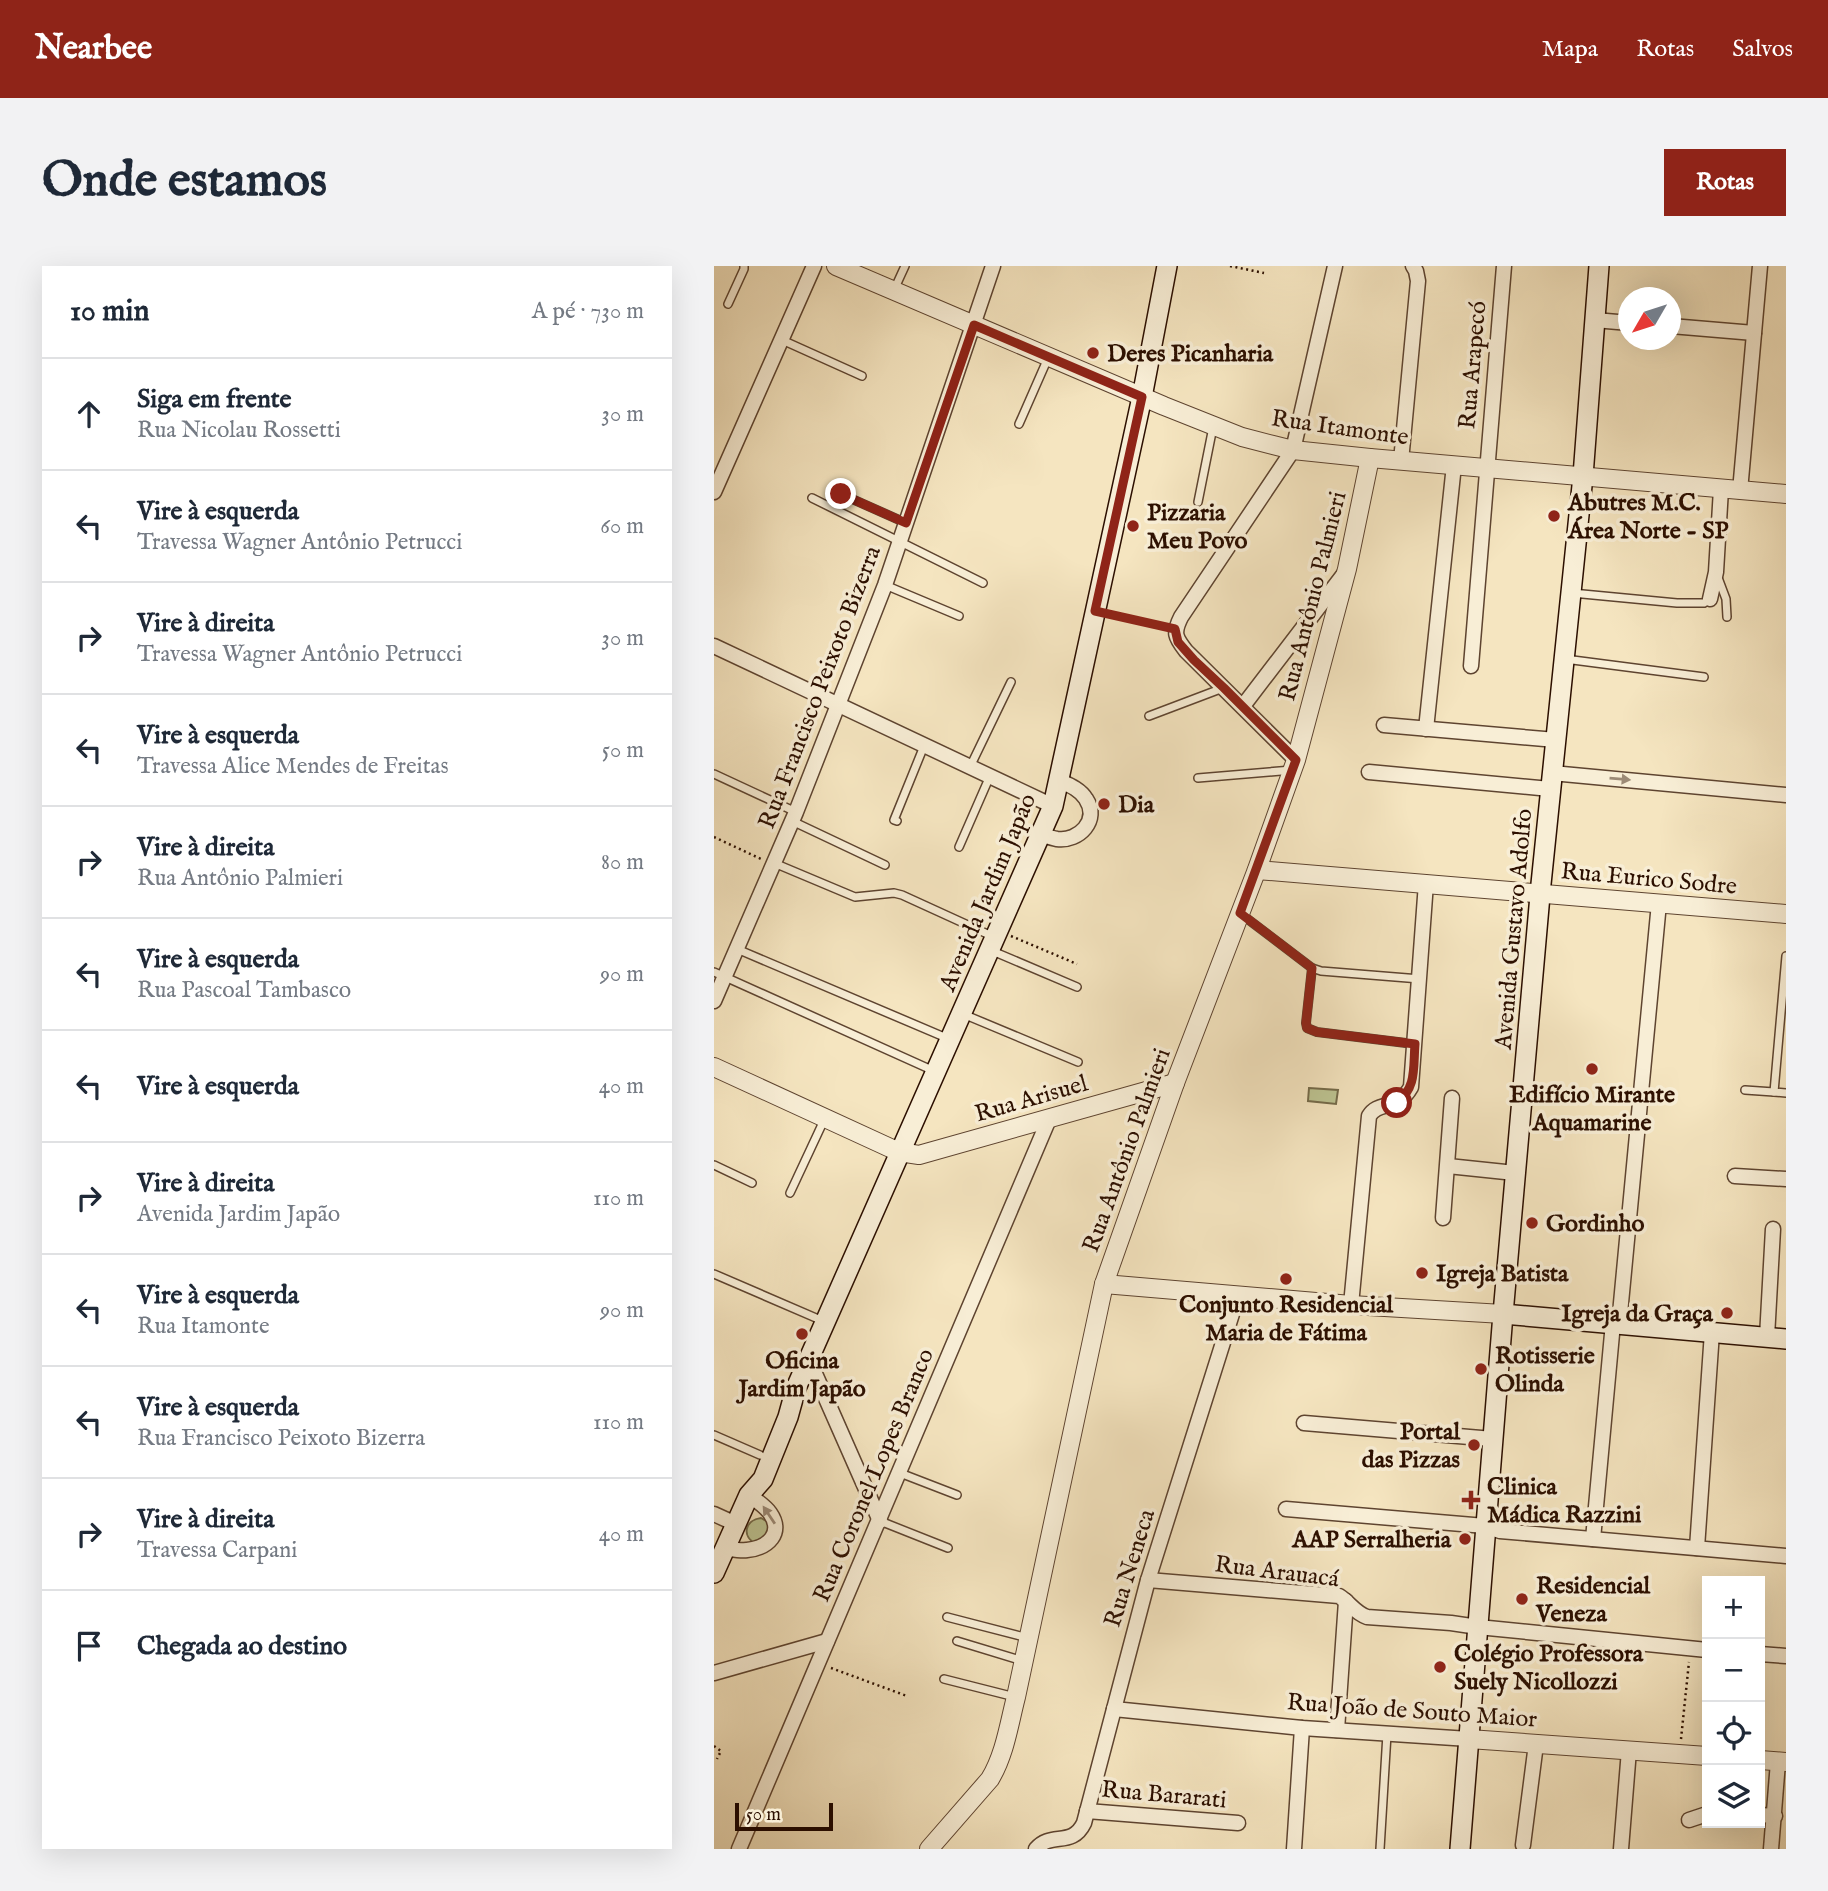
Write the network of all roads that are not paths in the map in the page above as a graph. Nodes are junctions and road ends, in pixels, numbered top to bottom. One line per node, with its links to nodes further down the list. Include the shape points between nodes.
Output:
1 (744, 266): 13 (lane)
2 (814, 266): 19 (street)
3 (836, 266): 12 (street, Rua Itamonte)
4 (905, 266): 12 (lane)
5 (993, 266): 16 (street, Rua Francisco Peixoto Bizerra)
6 (1335, 266): 25 (street)
7 (1413, 266): 27 (street, via 1418,281)
8 (1504, 266): 29 (street, Rua Arapecó)
9 (1599, 266): 14 (main road, Avenida Gustavo Adolfo)
10 (1760, 266): 18 (street)
11 (1163, 268): 22 (main road, Avenida Jardim Japão)
12 (894, 291): 16 (street, Rua Itamonte)
13 (728, 304)
14 (1595, 320): 15 (street); 30 (main road, Avenida Gustavo Adolfo)
15 (1618, 322)
16 (974, 325): 20 (street, Rua Itamonte); 38 (street, Rua Francisco Peixoto Bizerra)
17 (1681, 327): 18 (street)
18 (1754, 333): 33 (street)
19 (782, 340): 21 (lane); 31 (street)
20 (1048, 358): 22 (street, Rua Itamonte); 23 (lane)
21 (862, 376)
22 (1142, 397): 24 (street, Rua Itamonte); 67 (main road, Avenida Jardim Japão)
23 (1019, 424)
24 (1214, 426): 25 (street, Rua Itamonte); 37 (lane)
25 (1293, 450): 26 (street, Rua Itamonte); 53 (street, via 1175,629 1178,642)
26 (1370, 458): 27 (street, Rua Itamonte); 40 (street, Rua Antônio Palmieri)
27 (1401, 461): 28 (street, Rua Itamonte)
28 (1454, 465): 29 (street, Rua Itamonte); 58 (street)
29 (1486, 468): 30 (street, Rua Itamonte); 50 (street, Rua Arapecó)
30 (1583, 476): 32 (street, Rua Itamonte); 44 (main road, Avenida Gustavo Adolfo)
31 (715, 485)
32 (1721, 489): 33 (street, Rua Itamonte); 41 (street)
33 (1741, 491): 35 (street, Rua Itamonte)
34 (841, 494): 38 (lane)
35 (1786, 494)
36 (812, 498): 39 (lane)
37 (1198, 502)
38 (906, 523): 39 (street, Rua Francisco Peixoto Bizerra)
39 (899, 542): 42 (lane); 43 (street, Rua Francisco Peixoto Bizerra)
40 (1347, 569): 55 (street); 61 (street, Rua Antônio Palmieri)
41 (1716, 572): 45 (street); 47 (lane)
42 (983, 583)
43 (885, 585): 46 (lane); 54 (street, Rua Francisco Peixoto Bizerra)
44 (1572, 593): 45 (lane, via 1677,603); 49 (main road, Avenida Gustavo Adolfo)
45 (1710, 599)
46 (959, 616)
47 (1727, 617)
48 (714, 646): 54 (street)
49 (1564, 659): 51 (lane); 59 (main road, Avenida Gustavo Adolfo)
50 (1471, 666)
51 (1704, 677)
52 (1011, 682): 62 (lane)
53 (1224, 688): 55 (street); 56 (lane)
54 (839, 705): 60 (street); 71 (street, Rua Francisco Peixoto Bizerra)
55 (1243, 706): 61 (street)
56 (1149, 716)
57 (1384, 725): 58 (street)
58 (1426, 729): 59 (street)
59 (1556, 740): 68 (main road, Avenida Gustavo Adolfo)
60 (924, 745): 62 (street); 72 (lane)
61 (1294, 765): 66 (lane); 77 (street, Rua Antônio Palmieri)
62 (970, 767): 65 (street)
63 (1369, 772): 68 (street)
64 (714, 774): 71 (lane)
65 (990, 776): 70 (street); 74 (lane)
66 (1198, 778)
67 (1058, 780): 70 (main road, Avenida Jardim Japão); 73 (street, via 1088,801 1090,821 1084,830 1065,839)
68 (1551, 781): 69 (street, one-way to 69); 79 (main road, Avenida Gustavo Adolfo)
69 (1786, 795)
70 (1053, 806): 73 (main road, Avenida Jardim Japão)
71 (794, 816): 75 (street, Rua Francisco Peixoto Bizerra); 76 (lane)
72 (897, 821)
73 (1040, 834): 83 (main road, Avenida Jardim Japão)
74 (959, 846)
75 (774, 863): 83 (lane, via 855,897 902,895); 84 (street, Rua Francisco Peixoto Bizerra)
76 (885, 865)
77 (1257, 870): 78 (street, Rua Eurico Sodre); 81 (street, Rua Antônio Palmieri)
78 (1426, 883): 79 (street, Rua Eurico Sodre); 88 (street)
79 (1540, 892): 80 (street, Rua Eurico Sodre); 107 (main road, Avenida Gustavo Adolfo)
80 (1659, 903): 82 (street, Rua Eurico Sodre); 120 (street)
81 (1240, 913): 86 (lane); 97 (street, Rua Antônio Palmieri)
82 (1786, 914)
83 (994, 939): 89 (lane); 91 (main road, Avenida Jardim Japão)
84 (737, 949): 87 (street, Rua Francisco Peixoto Bizerra); 92 (lane)
85 (1786, 956): 99 (lane)
86 (1312, 968): 88 (lane); 93 (lane, via 1307,1028)
87 (719, 975): 90 (street, Rua Francisco Peixoto Bizerra); 96 (lane)
88 (1420, 979): 93 (street)
89 (1077, 987)
90 (714, 1001)
91 (962, 1014): 92 (main road, Avenida Jardim Japão); 94 (lane)
92 (950, 1040): 96 (main road, Avenida Jardim Japão)
93 (1415, 1044): 117 (street, via 1406,1096 1369,1116)
94 (1078, 1062)
95 (714, 1067): 102 (street)
96 (935, 1072): 104 (main road, Avenida Jardim Japão)
97 (1175, 1083): 103 (street, Rua Arisuel); 115 (street, Rua Antônio Palmieri)
98 (1745, 1090): 99 (lane)
99 (1774, 1092): 100 (lane)
100 (1786, 1093)
101 (1452, 1098): 106 (street)
102 (825, 1118): 104 (street); 111 (lane)
103 (1049, 1119): 104 (street, Rua Arisuel, via 919,1155); 129 (street, Rua Coronel Lopes Branco)
104 (899, 1152): 119 (main road, Avenida Jardim Japão)
105 (714, 1165): 110 (lane)
106 (1448, 1166): 107 (street); 112 (street)
107 (1515, 1173): 118 (main road, Avenida Gustavo Adolfo)
108 (1735, 1176): 109 (street)
109 (1786, 1179)
110 (752, 1183)
111 (790, 1192)
112 (1443, 1218)
113 (1773, 1229): 122 (street)
114 (714, 1274): 119 (lane)
115 (1104, 1284): 116 (street); 147 (street, Rua Antônio Palmieri)
116 (1238, 1295): 117 (street); 143 (street, Rua Neneca)
117 (1351, 1305): 118 (street)
118 (1503, 1314): 120 (main road); 127 (main road, Avenida Gustavo Adolfo)
119 (825, 1322): 123 (main road, Avenida Jardim Japão)
120 (1616, 1324): 121 (main road); 137 (street)
121 (1712, 1332): 122 (main road); 140 (street)
122 (1776, 1338)
123 (809, 1360): 124 (main road, Avenida Jardim Japão); 134 (street)
124 (796, 1388): 128 (main road, Avenida Jardim Japão); 130 (main road, Avenida Jardim Japão, via 763,1479)
125 (1304, 1423): 127 (street)
126 (714, 1435): 128 (lane)
127 (1493, 1440): 136 (main road, Avenida Gustavo Adolfo)
128 (761, 1455): 130 (main road, Avenida Jardim Japão)
129 (900, 1474): 131 (lane); 134 (street, Rua Coronel Lopes Branco)
130 (749, 1495): 135 (main road, Avenida Jardim Japão); 138 (street, one-way to 130, via 756,1549 776,1533 771,1514)
131 (957, 1495)
132 (1286, 1509): 136 (street)
133 (714, 1514): 135 (street)
134 (880, 1521): 139 (lane); 148 (street, Rua Coronel Lopes Branco)
135 (736, 1524): 138 (main road, Avenida Jardim Japão)
136 (1485, 1526): 137 (street); 146 (main road, Avenida Gustavo Adolfo)
137 (1592, 1539): 140 (street)
138 (725, 1548): 142 (main road, Avenida Jardim Japão)
139 (948, 1548)
140 (1697, 1548): 141 (street)
141 (1786, 1556)
142 (714, 1573)
143 (1148, 1580): 144 (street, Rua Arauacá, via 1328,1594); 157 (street, Rua Neneca)
144 (1346, 1601): 146 (street, Rua Arauacá, via 1367,1618); 159 (street)
145 (947, 1617): 147 (lane)
146 (1478, 1627): 150 (street, Rua Arauacá); 161 (main road, Avenida Gustavo Adolfo)
147 (1028, 1638): 153 (street, Rua Antônio Palmieri)
148 (827, 1641): 154 (street); 172 (street, Rua Coronel Lopes Branco)
149 (957, 1641): 153 (lane)
150 (1702, 1650)
151 (1765, 1654): 152 (street)
152 (1786, 1656)
153 (1023, 1661): 156 (street, Rua Antônio Palmieri)
154 (714, 1673)
155 (944, 1678): 156 (lane)
156 (1016, 1697): 173 (street, Rua Antônio Palmieri, via 997,1767)
157 (1114, 1709): 158 (street, Rua João de Souto Maior); 166 (street, Rua Neneca)
158 (1302, 1728): 159 (street, Rua João de Souto Maior); 175 (street)
159 (1337, 1730): 160 (street, Rua João de Souto Maior)
160 (1387, 1734): 161 (street, Rua João de Souto Maior); 176 (lane)
161 (1469, 1738): 162 (street, Rua João de Souto Maior); 177 (main road, Avenida Gustavo Adolfo)
162 (1536, 1744): 163 (street, Rua João de Souto Maior); 171 (street)
163 (1629, 1749): 164 (street, Rua João de Souto Maior); 178 (street)
164 (1702, 1756)
165 (1782, 1762): 167 (street)
166 (1087, 1811): 170 (street, Rua Bararati); 174 (street, Rua Neneca, via 1074,1836 1041,1843)
167 (1767, 1815): 179 (street)
168 (1702, 1816): 169 (street)
169 (1689, 1820)
170 (1238, 1823)
171 (1523, 1845)
172 (739, 1849)
173 (929, 1849)
174 (1036, 1849)
175 (1294, 1849)
176 (1380, 1849)
177 (1460, 1849)
178 (1620, 1849)
179 (1771, 1849)

